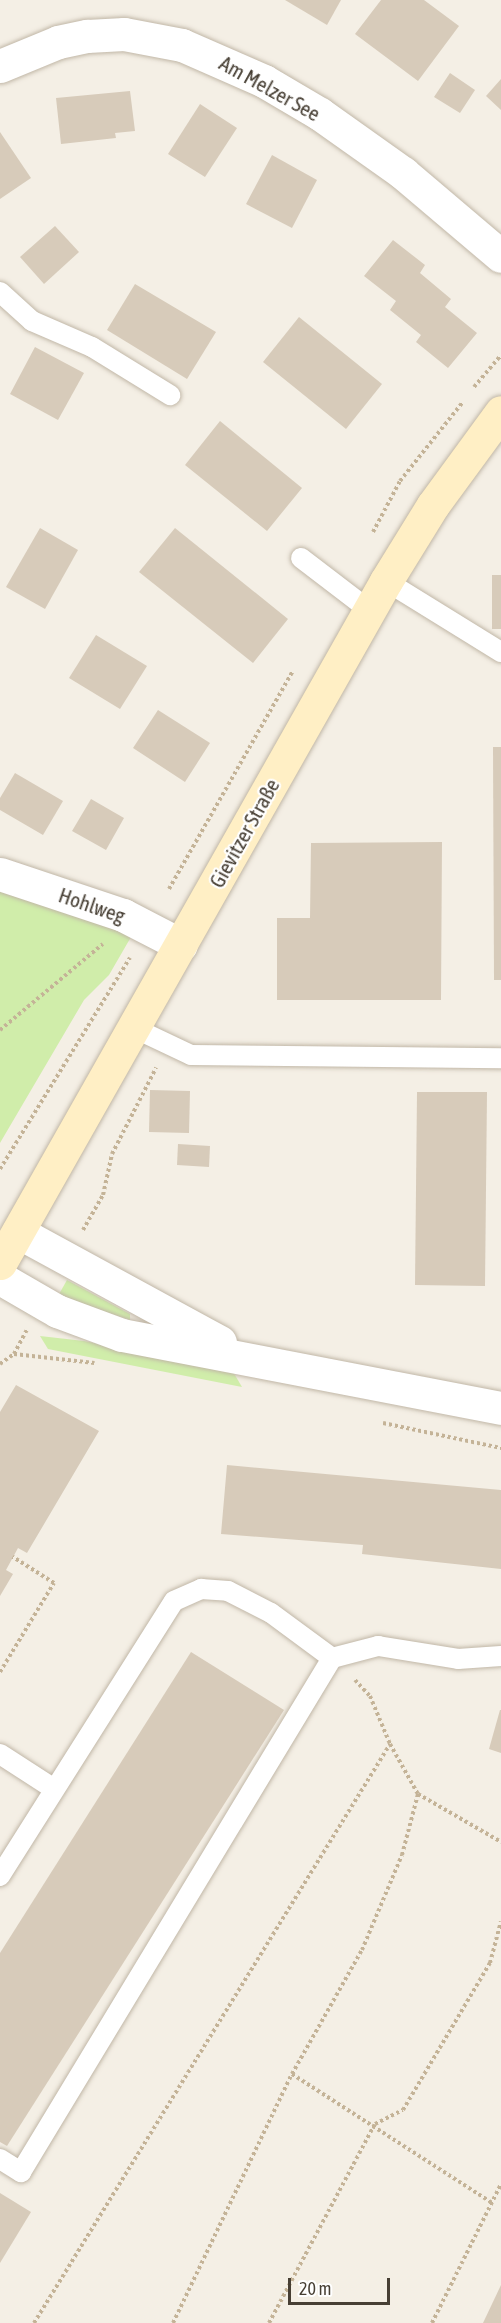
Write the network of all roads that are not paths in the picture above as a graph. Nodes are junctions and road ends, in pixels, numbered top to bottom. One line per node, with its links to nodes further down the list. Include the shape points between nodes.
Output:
1 (0, 66): 2 (street, Am Melzer See, via 49,45 87,36 124,34 182,45 264,81 320,114 403,173)
2 (501, 256)
3 (0, 292): 4 (lane, via 32,321 92,347)
4 (170, 395)
5 (501, 412): 7 (main road, Gievitzer Straße, via 433,505)
6 (301, 558): 8 (lane)
7 (386, 581): 8 (main road, Gievitzer Straße); 9 (lane)
8 (369, 610): 11 (main road, Gievitzer Straße)
9 (501, 652)
10 (0, 874): 11 (street, Hohlweg, via 136,921)
11 (181, 945): 12 (main road, Gievitzer Straße)
12 (134, 1028): 13 (lane, via 190,1055); 14 (main road, Gievitzer Straße)
13 (501, 1058)
14 (18, 1232): 15 (main road, Gievitzer Straße); 17 (street)
15 (0, 1263)
16 (0, 1278): 17 (street, via 43,1303 122,1335)
17 (248, 1356): 18 (street)
18 (501, 1408)
19 (501, 1656): 20 (lane, via 458,1659 378,1646)
20 (332, 1658): 22 (lane, via 271,1613 228,1592 201,1589 174,1601); 24 (lane, via 21,2172)
21 (0, 1754): 22 (lane)
22 (54, 1789): 23 (lane)
23 (0, 1876)
24 (0, 2159)

